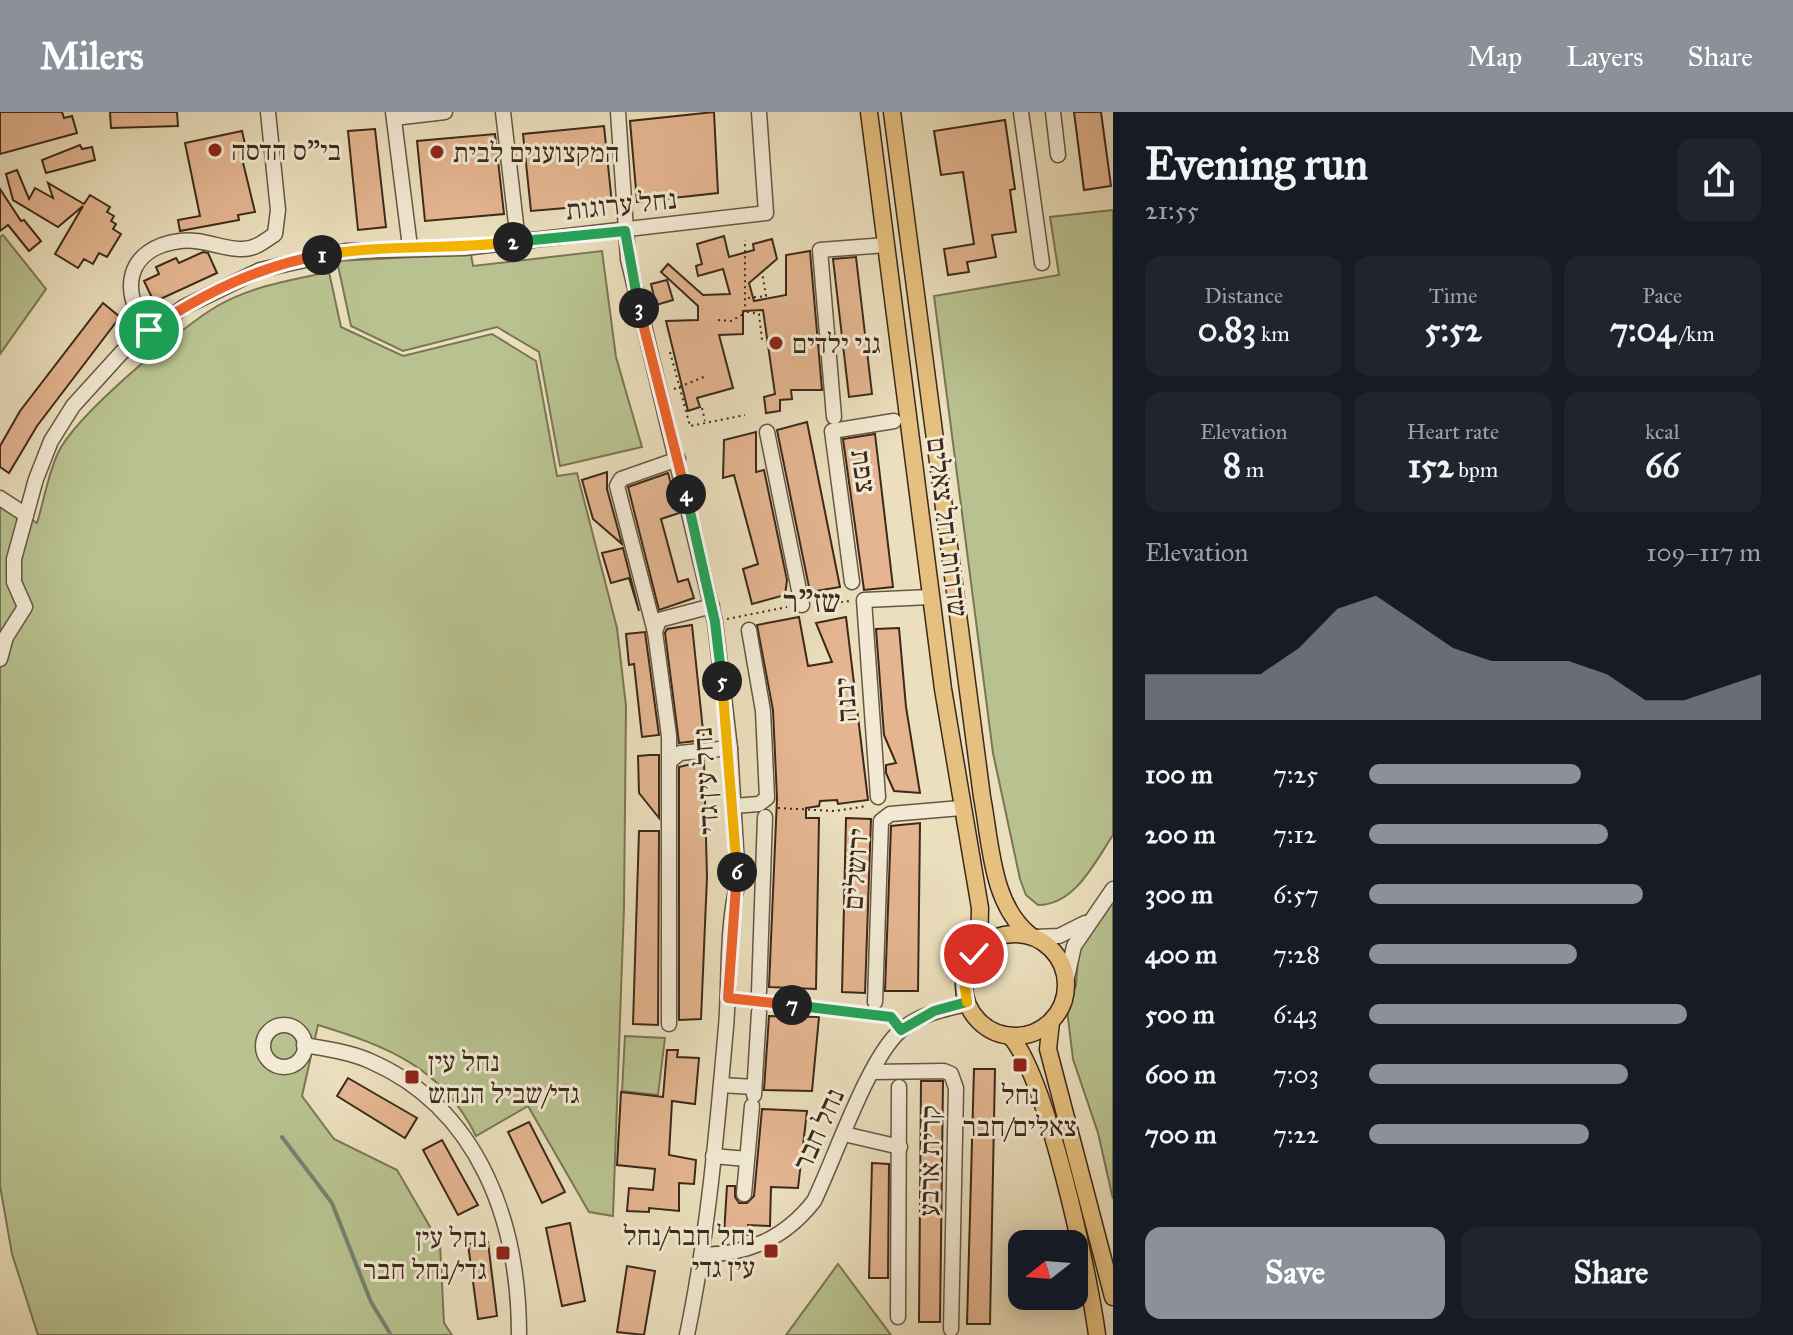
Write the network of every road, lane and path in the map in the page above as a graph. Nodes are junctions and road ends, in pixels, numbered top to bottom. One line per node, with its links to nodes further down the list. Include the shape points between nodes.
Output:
1 (268, 112): 22 (street, via 278,210 275,234 241,250 181,241 145,258 132,271 128,288 135,313)
2 (445, 112): 10 (street)
3 (503, 112): 14 (street)
4 (618, 112): 12 (street, נחל עין גדי)
5 (759, 112): 12 (street, נחל ערוגות, via 766,213)
6 (869, 112): 15 (main road, שדרות נחל צאלים)
7 (892, 112): 56 (main road, שדרות נחל צאלים, via 982,797 1005,908)
8 (1021, 112): 17 (street)
9 (1053, 112): 11 (street)
10 (394, 115): 16 (street)
11 (1058, 155)
12 (625, 231): 14 (street, נחל ערוגות); 27 (street, נחל עין גדי)
13 (745, 240): 19 (path)
14 (518, 241): 16 (street, נחל ערוגות)
15 (886, 245): 30 (street, via 820,250); 39 (main road, שדרות נחל צאלים)
16 (410, 247): 22 (street, נחל ערוגות, via 346,251 260,270)
17 (1042, 263)
18 (762, 272): 19 (path, via 766,296)
19 (746, 298): 20 (path)
20 (745, 311): 21 (path, via 731,321); 23 (path, via 759,314)
21 (718, 320)
22 (149, 330): 36 (street, נחל ערוגות, via 73,406 51,441)
23 (762, 340)
24 (670, 352): 26 (path)
25 (706, 376): 26 (path)
26 (680, 387): 27 (path); 32 (path, via 690,426)
27 (661, 393): 34 (street, נחל עין גדי)
28 (702, 408): 32 (path)
29 (745, 415): 32 (path)
30 (834, 417)
31 (894, 421): 37 (street, צפת, via 832,431)
32 (706, 422)
33 (767, 432): 40 (street)
34 (678, 459): 41 (street, נחל עין גדי); 44 (street, via 621,479 617,486)
35 (0, 498): 36 (street)
36 (26, 515): 38 (street, נחל ערוגות, via 14,559 14,582)
37 (852, 582)
38 (7, 589): 42 (street, נחל ערוגות, via 25,607)
39 (931, 597): 48 (street, יבנה, via 864,600); 50 (main road, שדרות נחל צאלים)
40 (802, 605)
41 (712, 606): 44 (street, via 659,620); 46 (street, נחל עין גדי)
42 (8, 620): 45 (street)
43 (749, 630): 49 (street, via 763,711 767,798 759,804)
44 (655, 632): 47 (street)
45 (0, 659)
46 (730, 748): 47 (street, via 680,753); 49 (street, נחל עין גדי)
47 (670, 761): 63 (street)
48 (879, 801): 51 (path, via 835,811)
49 (733, 806): 53 (street, נחל עין גדי, via 738,882)
50 (961, 808): 57 (main road, שדרות נחל צאלים, via 980,908); 60 (street, ירושלים, via 890,814 881,821)
51 (770, 812): 54 (street)
52 (1113, 889): 55 (street)
53 (733, 903): 54 (street); 68 (street, נחל עין גדי)
54 (762, 904): 59 (street)
55 (1091, 918): 56 (street, via 1059,936); 58 (street, via 1071,953)
56 (1033, 936): 57 (main road, via 1000,935); 58 (main road, via 1057,955)
57 (979, 948): 61 (main road, via 965,974)
58 (1066, 982): 62 (main road, via 1063,1003)
59 (758, 1002): 64 (path, via 891,1017); 70 (street)
60 (875, 1002)
61 (968, 1004): 64 (street, נחל חבר, via 934,1011); 65 (main road, via 983,1025)
62 (1051, 1022): 65 (main road, via 1032,1033); 77 (main road, via 1048,1049)
63 (669, 1024)
64 (901, 1030): 67 (street, נחל חבר)
65 (1010, 1036): 82 (main road, via 1038,1090)
66 (304, 1045): 80 (street, via 390,1070 464,1136 505,1214 519,1292)
67 (873, 1072): 71 (street, נחל חבר); 79 (street, קרית ארבע, via 944,1071 956,1088)
68 (721, 1085): 70 (street); 73 (street, נחל עין גדי)
69 (899, 1087): 72 (street)
70 (754, 1096): 74 (street)
71 (844, 1134): 72 (street); 76 (street, נחל חבר, via 801,1218 781,1234 734,1255)
72 (900, 1147): 78 (street)
73 (713, 1156): 74 (street); 76 (street, נחל עין גדי)
74 (747, 1159): 75 (street)
75 (744, 1194)
76 (702, 1255): 81 (street, נחל עין גדי)
77 (1113, 1297)
78 (898, 1317)
79 (951, 1329)
80 (519, 1335)
81 (687, 1335)
82 (1097, 1335)

